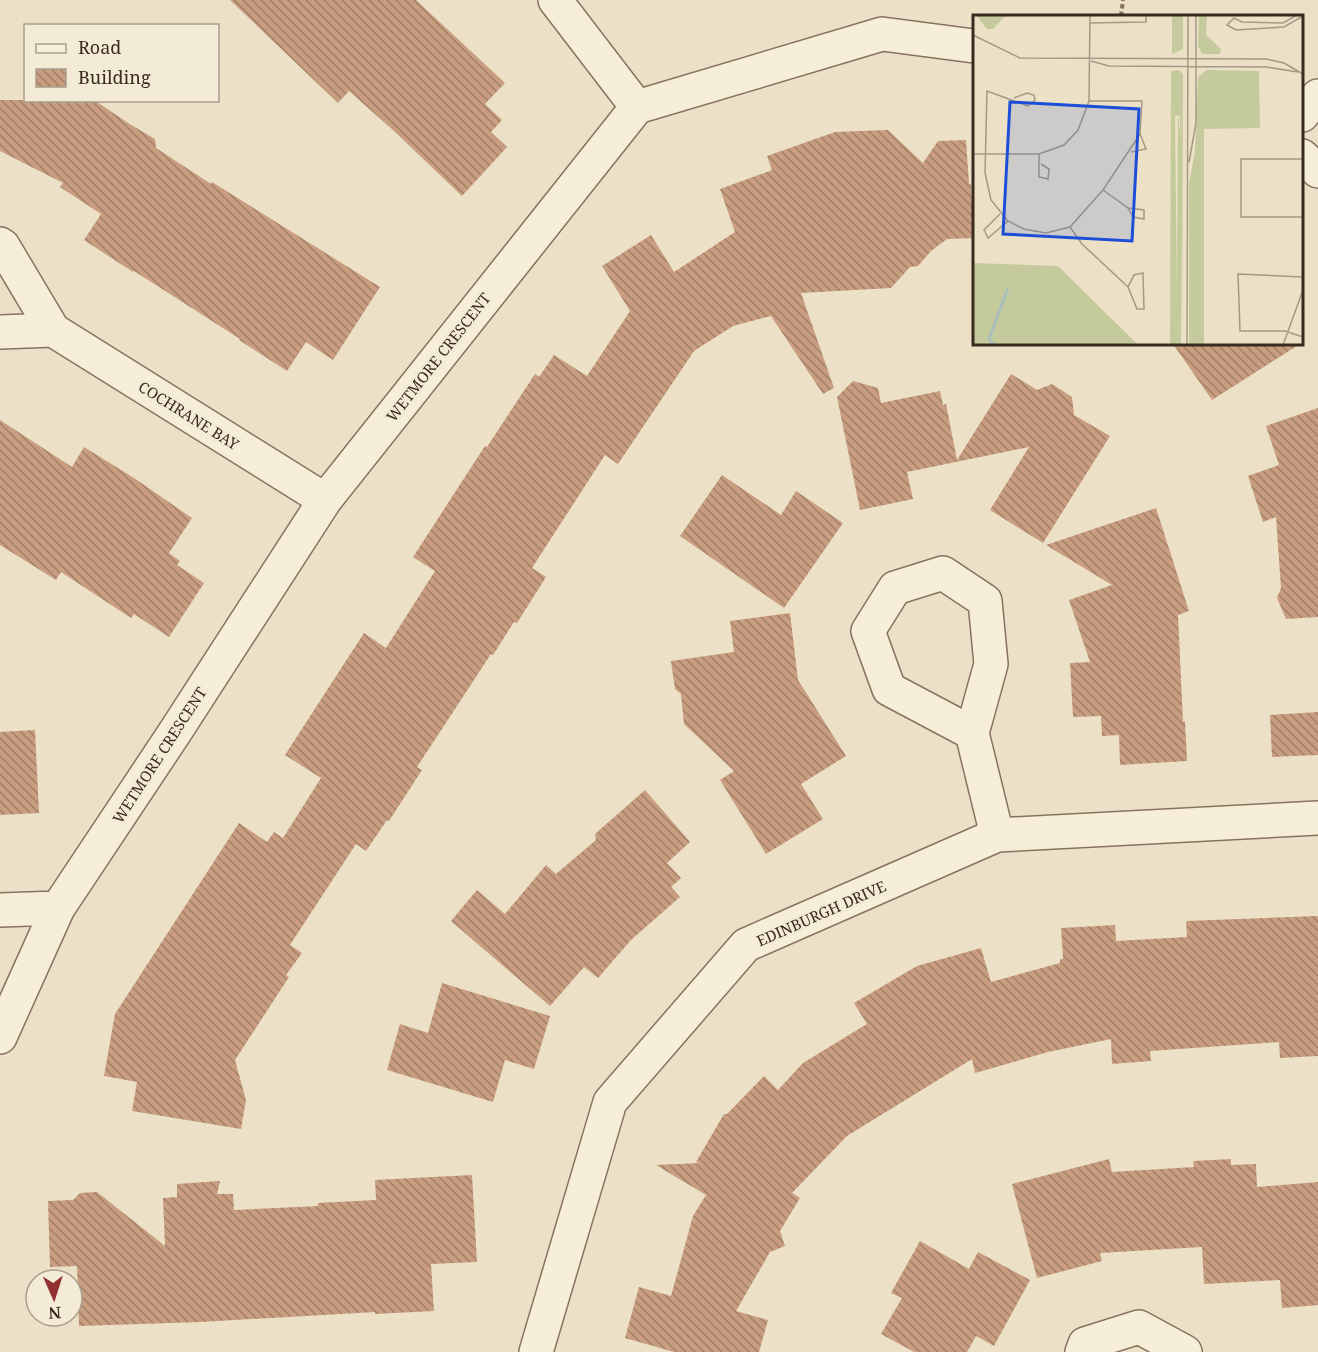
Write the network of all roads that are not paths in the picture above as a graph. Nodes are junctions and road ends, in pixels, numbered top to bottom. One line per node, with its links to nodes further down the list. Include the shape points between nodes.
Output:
1 (555, 0): 4 (street)
2 (973, 46): 4 (street, via 882,34)
3 (1318, 96): 5 (street)
4 (637, 107): 11 (street, WETMORE CRESCENT)
5 (1303, 114)
6 (1303, 157): 7 (street)
7 (1318, 171)
8 (0, 244): 9 (street, COCHRANE BAY)
9 (53, 330): 10 (street); 11 (street, COCHRANE BAY)
10 (0, 332)
11 (325, 500): 15 (street, WETMORE CRESCENT)
12 (972, 733): 12 (street, via 991,664 985,601 943,573 895,588 868,631 889,690); 14 (street)
13 (1318, 818): 14 (street, EDINBURGH DRIVE)
14 (997, 835): 18 (street, EDINBURGH DRIVE, via 746,945 610,1101)
15 (58, 908): 16 (street); 17 (street, WETMORE CRESCENT)
16 (0, 910)
17 (0, 1037)
18 (536, 1352)
19 (1082, 1352): 20 (street, via 1085,1344 1139,1328)
20 (1185, 1352)

